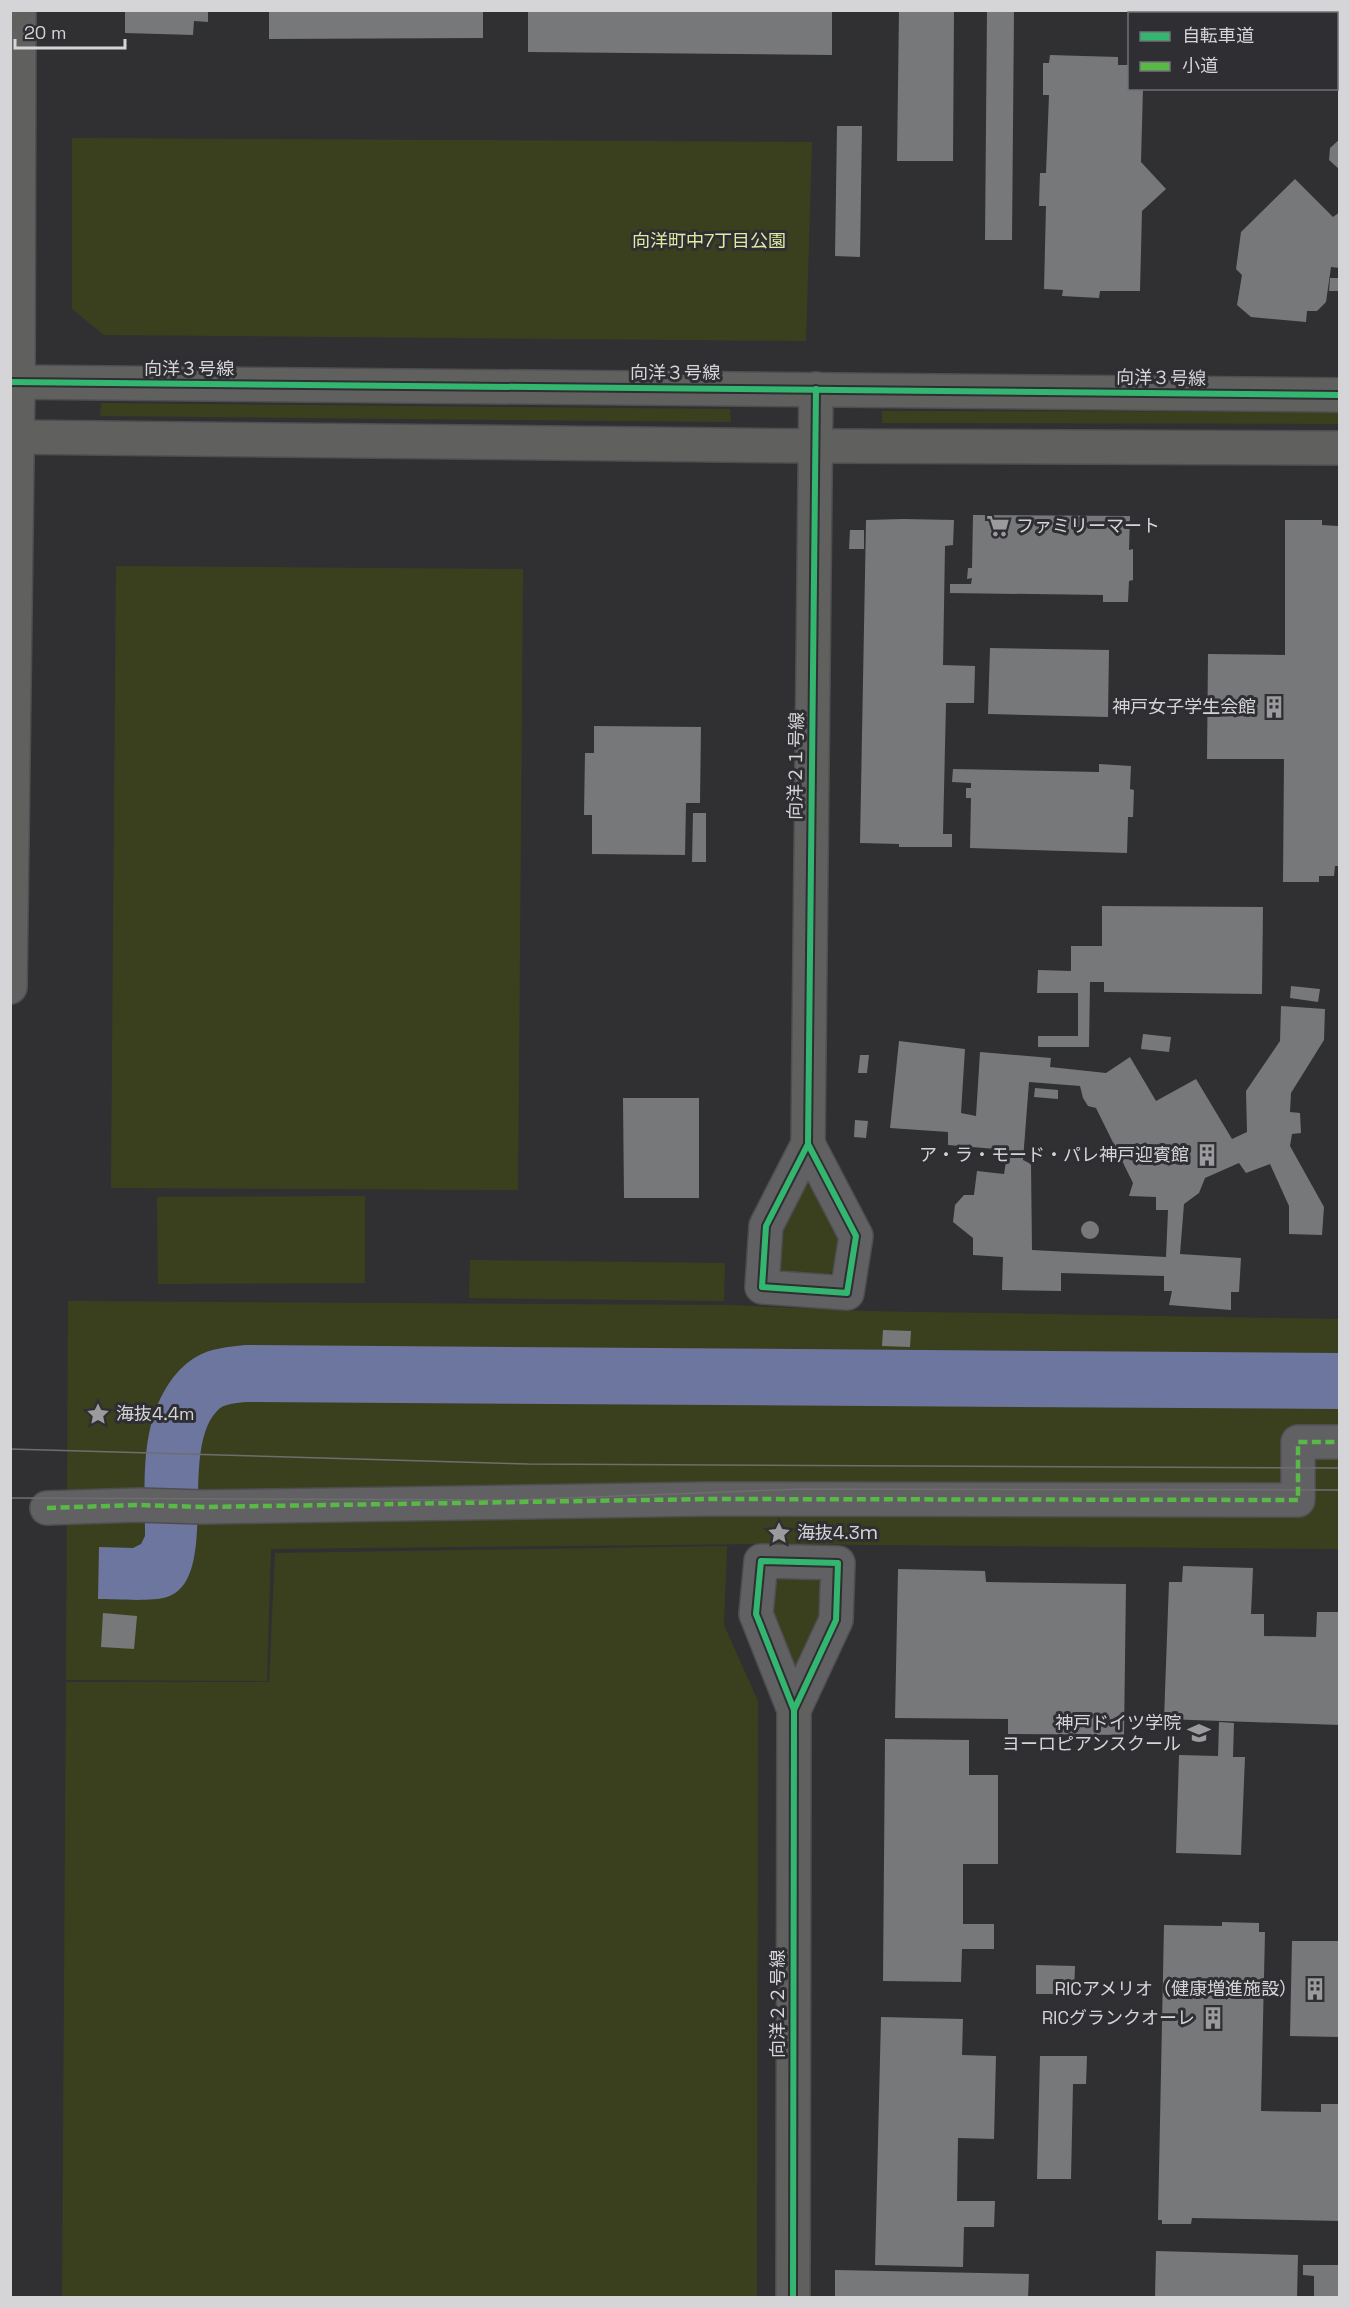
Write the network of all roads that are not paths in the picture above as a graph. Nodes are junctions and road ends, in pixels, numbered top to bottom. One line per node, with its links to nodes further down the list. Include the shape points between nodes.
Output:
1 (19, 10): 2 (street)
2 (14, 382): 3 (street, 向洋３号線); 5 (street)
3 (816, 389): 4 (street, 向洋３号線); 6 (street, 向洋２１号線)
4 (1340, 395)
5 (13, 437): 6 (street); 8 (street)
6 (814, 446): 7 (street); 9 (street, 向洋２１号線)
7 (1340, 448)
8 (10, 987)
9 (808, 1144)
10 (1340, 1442): 11 (street, via 1298,1442 1298,1500 708,1498)
11 (47, 1509)
12 (794, 1710): 13 (street, 向洋２２号線)
13 (793, 2298)

